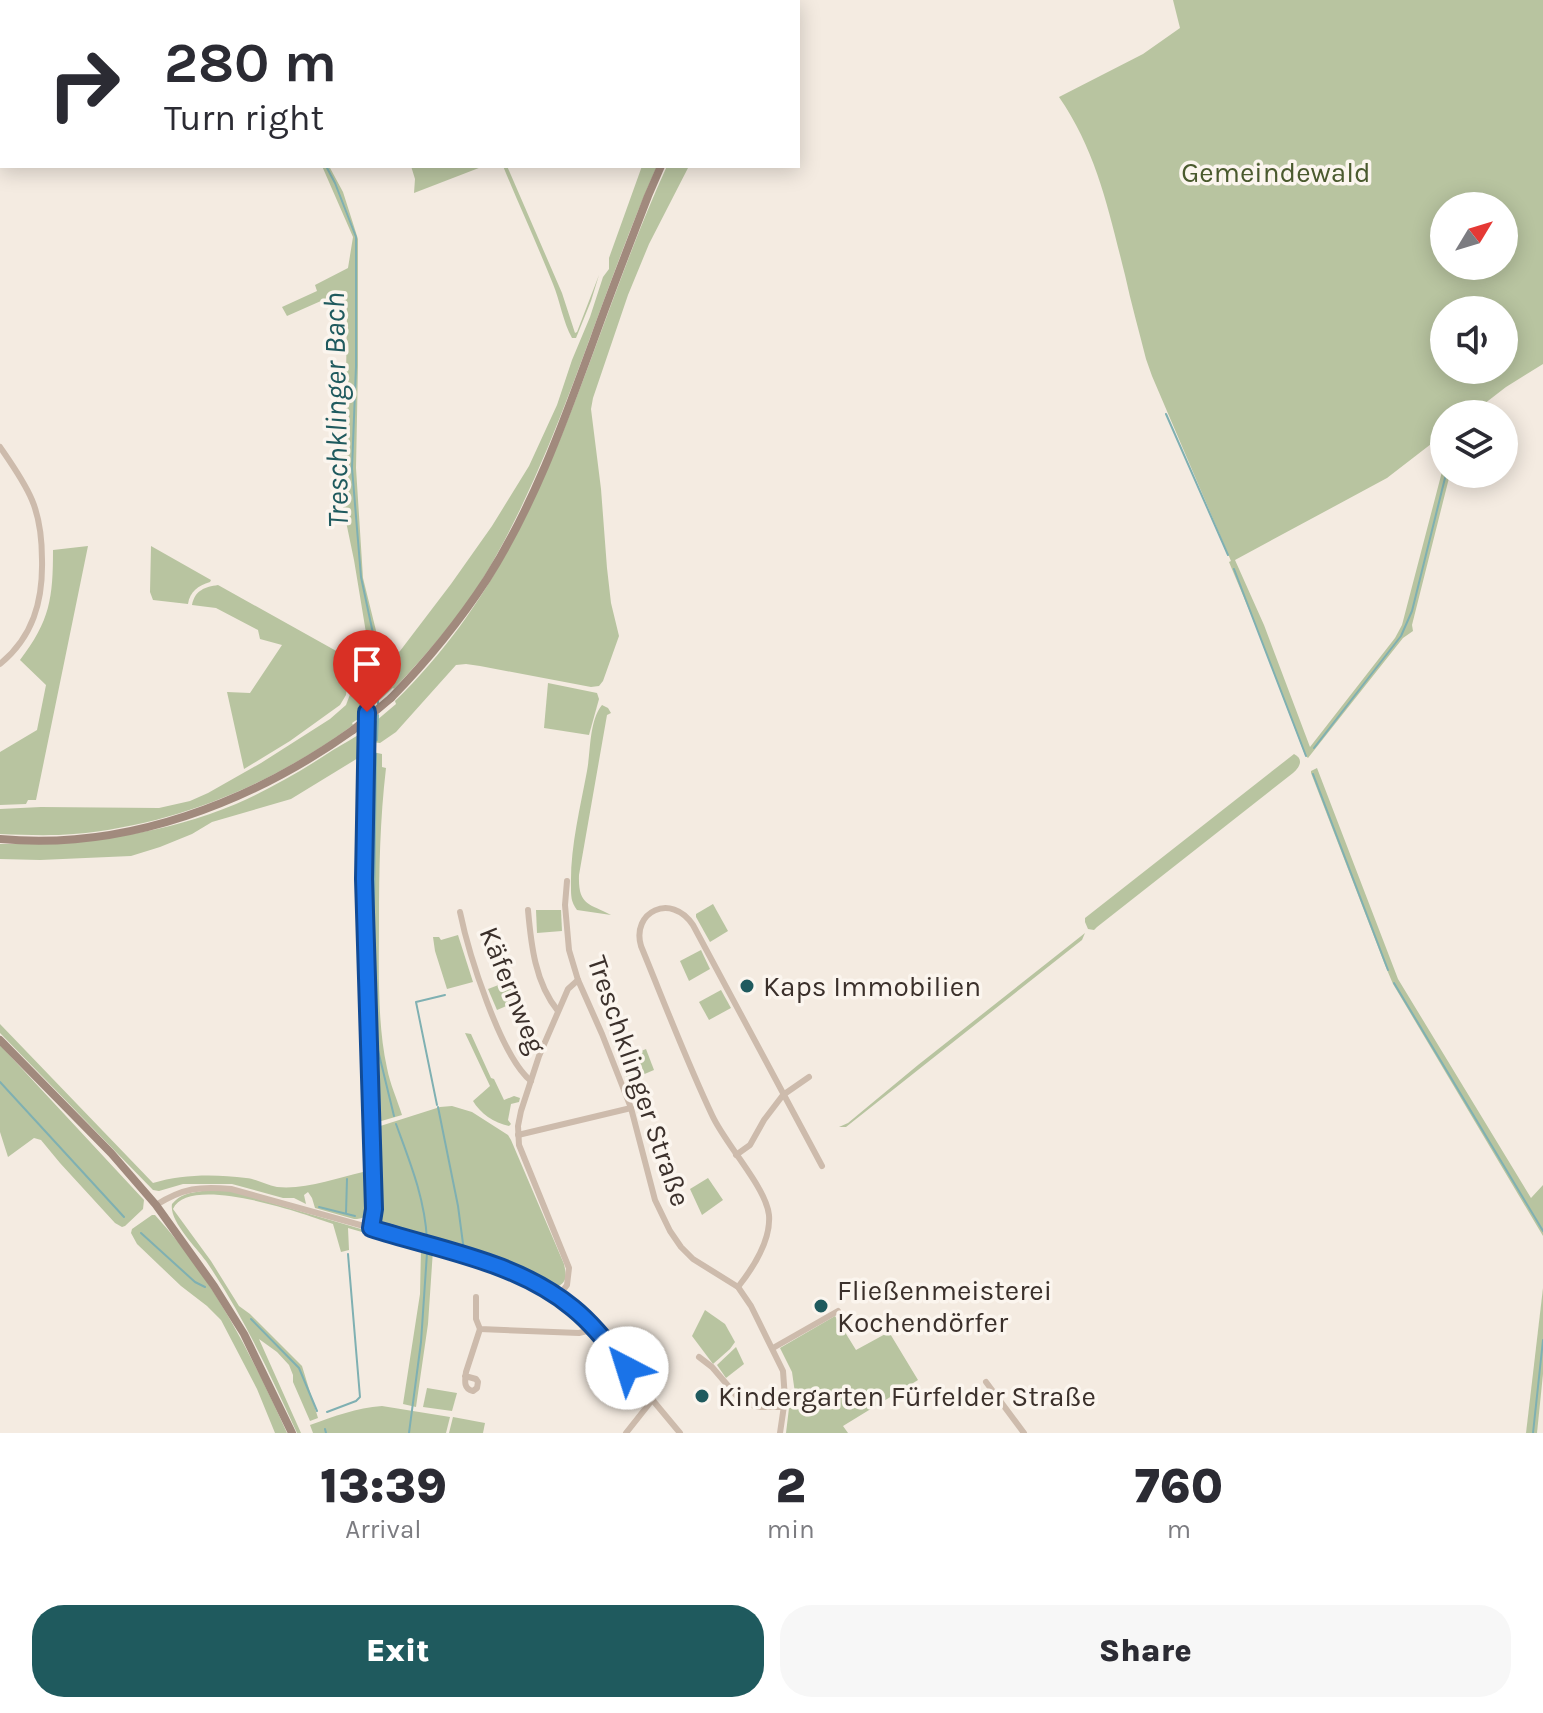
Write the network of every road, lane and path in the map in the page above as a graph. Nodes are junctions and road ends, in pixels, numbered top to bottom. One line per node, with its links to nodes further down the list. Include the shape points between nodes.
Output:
1 (660, 168): 5 (main road, bridge, via 543,472 518,522 460,620 391,698 320,753 261,787 204,810 112,834)
2 (0, 447): 3 (street, via 35,509 42,544 40,601 28,632)
3 (0, 664)
4 (368, 669): 20 (street, via 364,879)
5 (0, 839)
6 (567, 881): 9 (street, Treschklinger Straße, via 569,950)
7 (528, 910): 10 (street, via 535,960)
8 (460, 912): 13 (street, Käfernweg, via 486,999 513,1059)
9 (578, 980): 10 (street); 15 (street, Treschklinger Straße)
10 (558, 1011): 13 (street)
11 (0, 1040): 19 (main road)
12 (809, 1077): 14 (street)
13 (531, 1081): 16 (street)
14 (783, 1095): 17 (street, via 750,1145); 17 (street, via 687,917 673,908 655,910 641,925 641,946 712,1116); 18 (street)
15 (631, 1108): 16 (street); 21 (street, Treschklinger Straße, via 651,1187 670,1231 693,1259)
16 (518, 1135): 23 (street, via 569,1268 567,1285)
17 (736, 1155): 21 (street, via 769,1215 767,1238)
18 (822, 1166)
19 (156, 1205): 20 (street, via 185,1190 231,1189); 33 (main road, via 244,1334)
20 (371, 1228): 23 (street, via 501,1267)
21 (738, 1287): 27 (street, Treschklinger Straße)
22 (476, 1297): 25 (street)
23 (558, 1297): 26 (street)
24 (838, 1311): 27 (street)
25 (480, 1329): 26 (street); 29 (street)
26 (595, 1329): 31 (street)
27 (773, 1348): 32 (street, Treschklinger Straße, via 785,1381)
28 (699, 1357): 32 (street, via 742,1402)
29 (465, 1376)
30 (986, 1382): 37 (street)
31 (653, 1399): 34 (street); 35 (street)
32 (784, 1407): 36 (street, Treschklinger Straße)
33 (292, 1433)
34 (626, 1433)
35 (680, 1433)
36 (780, 1433)
37 (1024, 1433)

